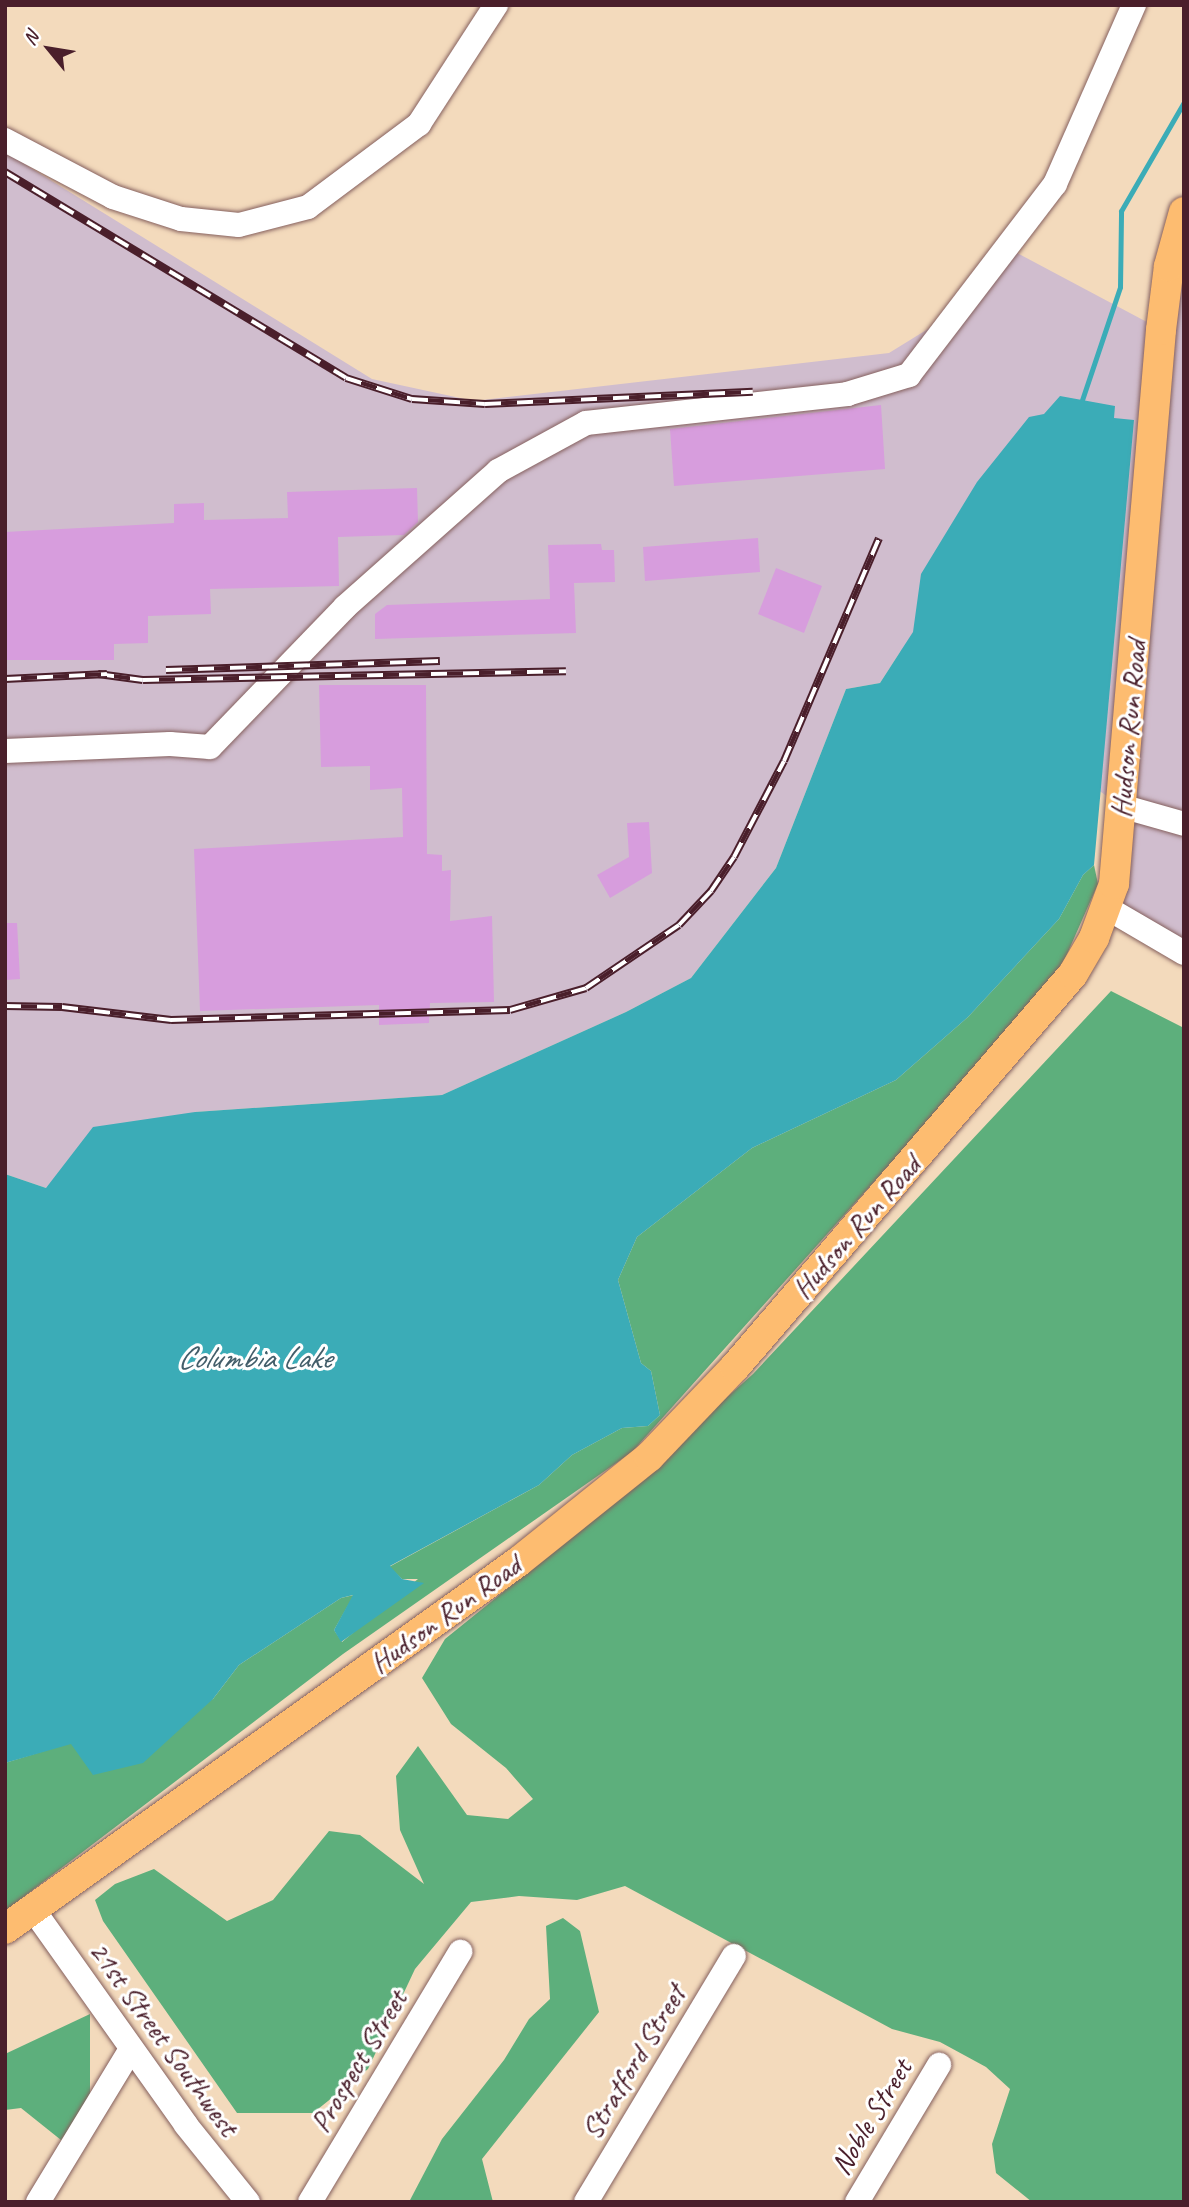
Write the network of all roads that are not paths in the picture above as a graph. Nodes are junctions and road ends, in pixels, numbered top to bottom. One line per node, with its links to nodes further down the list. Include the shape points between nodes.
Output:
1 (496, 5): 3 (street, via 419,124 308,207 239,225 181,219 113,197)
2 (1134, 5): 6 (street, via 1055,184 909,375 847,394 586,423 498,471 345,607 210,747 170,744)
3 (5, 140)
4 (1184, 212): 5 (main road, Hudson Run Road)
5 (1176, 273): 7 (main road, Hudson Run Road)
6 (5, 751)
7 (1121, 806): 8 (street); 9 (main road, Hudson Run Road, via 1114,884)
8 (1184, 824)
9 (1107, 908): 10 (street); 11 (main road, Hudson Run Road, via 1073,974 735,1367 649,1457 518,1562)
10 (1184, 952)
11 (32, 1908): 12 (main road, Hudson Run Road); 15 (street, 21st Street Southwest)
12 (5, 1929)
13 (460, 1952): 19 (street, Prospect Street)
14 (734, 1955): 20 (street, Stratford Street)
15 (131, 2049): 17 (street); 18 (street, 21st Street Southwest)
16 (939, 2064): 21 (street, Noble Street)
17 (38, 2202)
18 (248, 2202)
19 (310, 2202)
20 (586, 2202)
21 (857, 2202)

